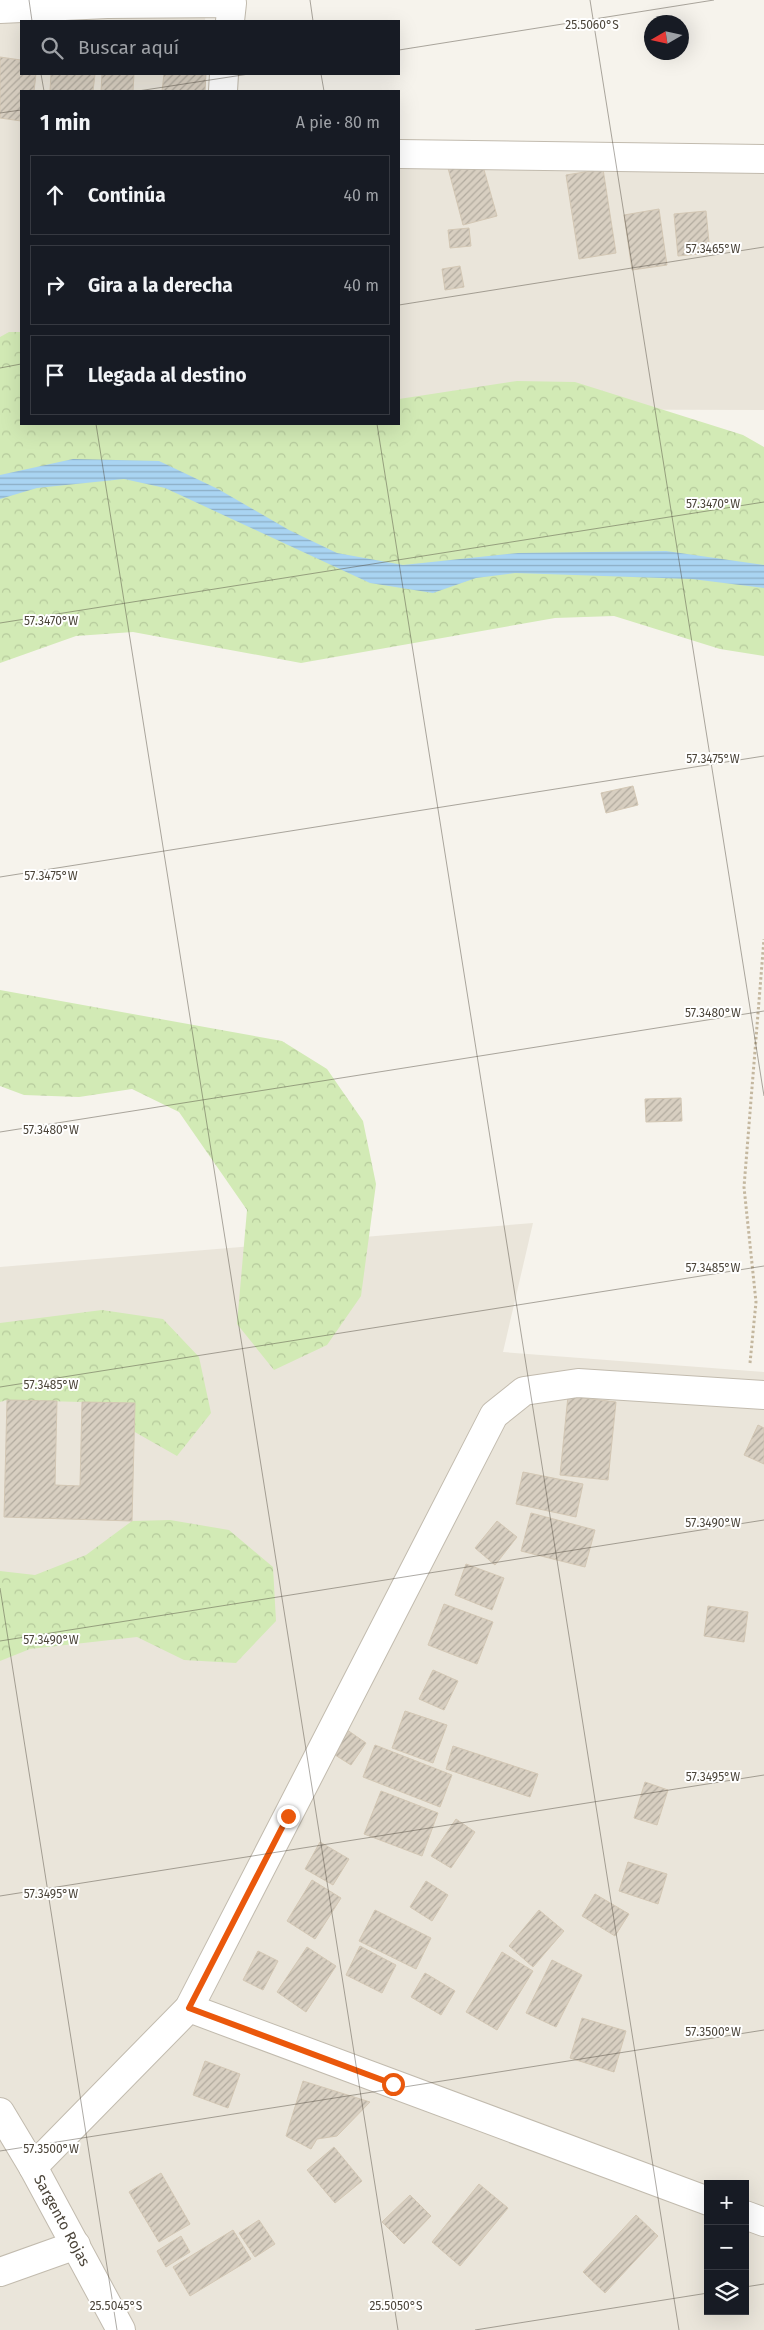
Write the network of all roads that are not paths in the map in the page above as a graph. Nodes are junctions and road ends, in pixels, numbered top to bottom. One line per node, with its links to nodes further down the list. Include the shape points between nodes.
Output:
1 (0, 9): 2 (street, via 232,3)
2 (230, 20)
3 (224, 75): 4 (street)
4 (222, 90)
5 (400, 154): 6 (street)
6 (764, 159)
7 (756, 1394): 8 (street, via 578,1383 524,1391 494,1415)
8 (189, 2008): 10 (street); 11 (street)
9 (0, 2112): 10 (street, Sargento Rojas)
10 (33, 2167): 14 (street, Sargento Rojas)
11 (704, 2200)
12 (749, 2216): 13 (street)
13 (764, 2222)
14 (76, 2245): 15 (street); 16 (street, Sargento Rojas)
15 (0, 2272)
16 (122, 2330)

